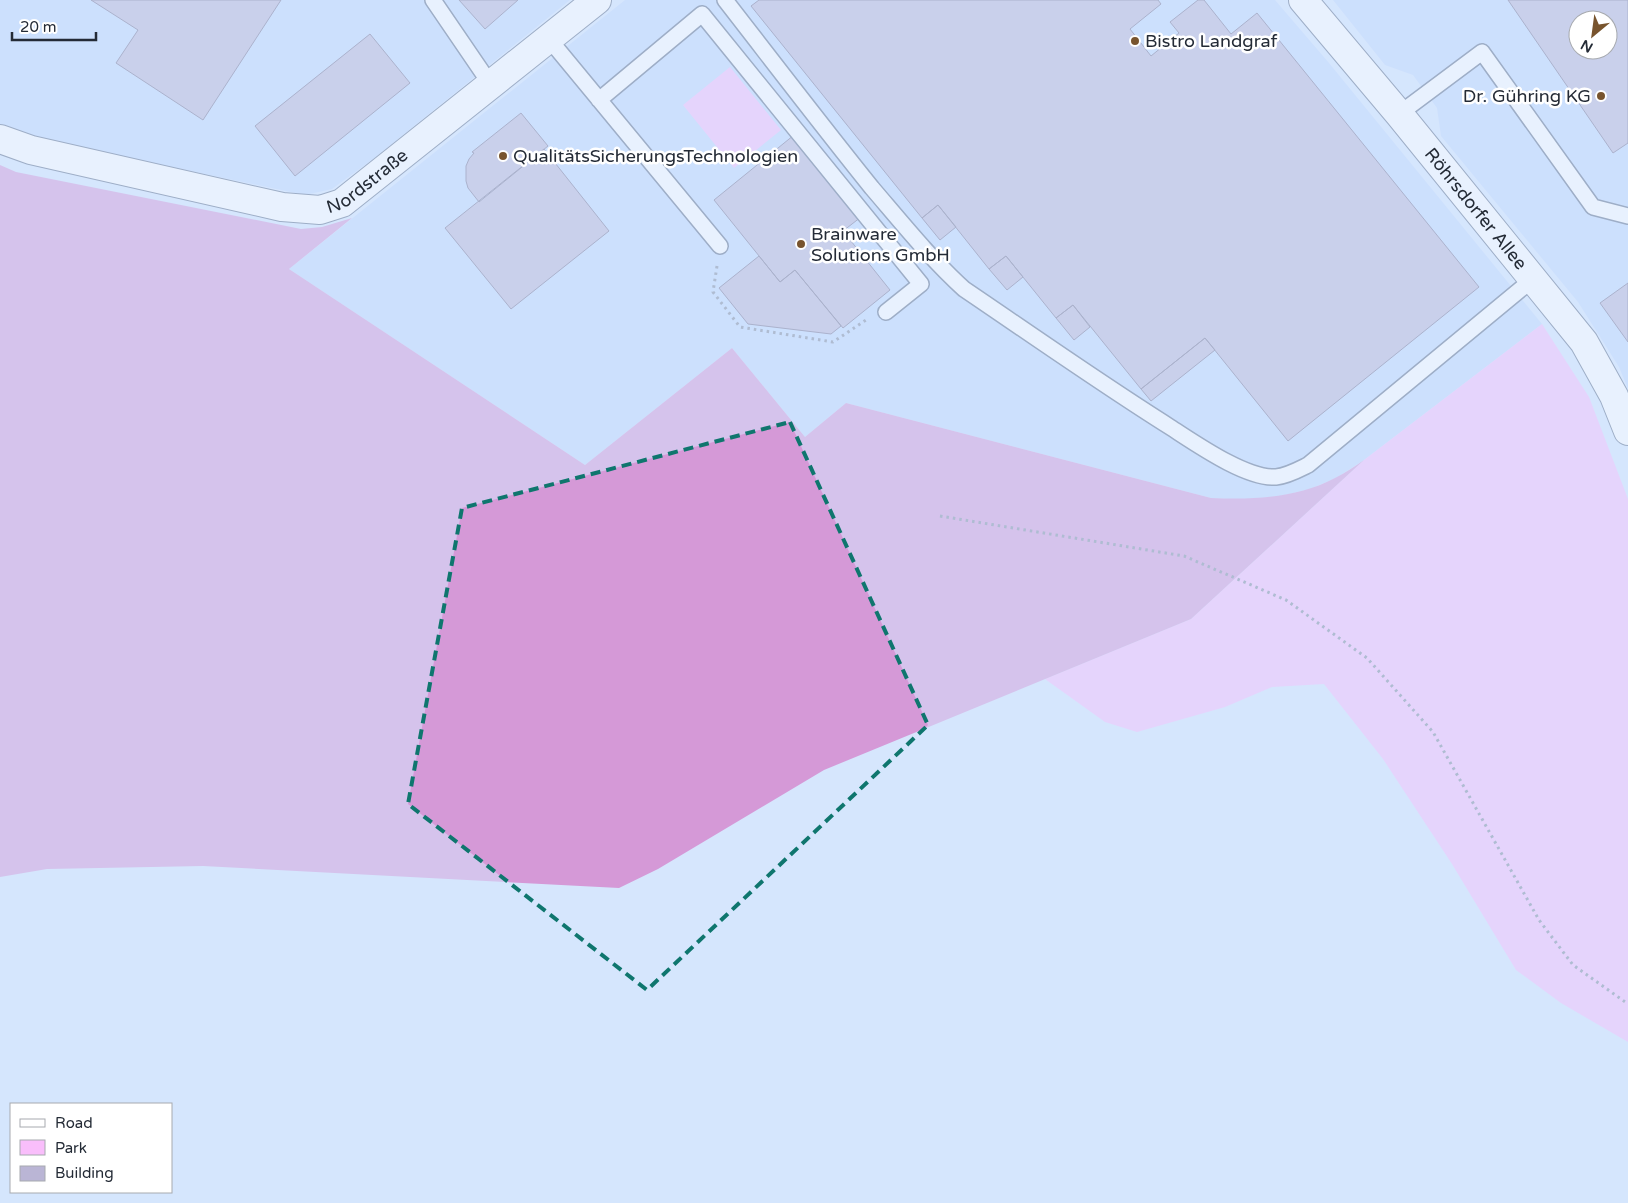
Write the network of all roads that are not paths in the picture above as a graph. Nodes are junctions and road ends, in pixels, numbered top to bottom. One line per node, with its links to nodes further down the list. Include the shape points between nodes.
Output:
1 (433, 0): 6 (lane)
2 (597, 0): 5 (street, Nordstraße)
3 (726, 0): 12 (lane, via 845,154 946,273 1129,402 1218,458 1254,473 1276,477 1308,464)
4 (1303, 0): 8 (street, Röhrsdorfer Allee)
5 (549, 39): 6 (street, Nordstraße); 7 (lane)
6 (491, 86): 9 (street, Nordstraße, via 342,203 320,210 273,205 31,150)
7 (599, 100): 11 (lane); 13 (lane, via 702,14 921,284)
8 (1399, 114): 10 (lane, via 1482,52 1593,207); 12 (street, Röhrsdorfer Allee)
9 (0, 139)
10 (1628, 216)
11 (720, 246)
12 (1533, 278): 14 (street, Röhrsdorfer Allee, via 1584,342 1614,396)
13 (886, 312)
14 (1628, 431)

